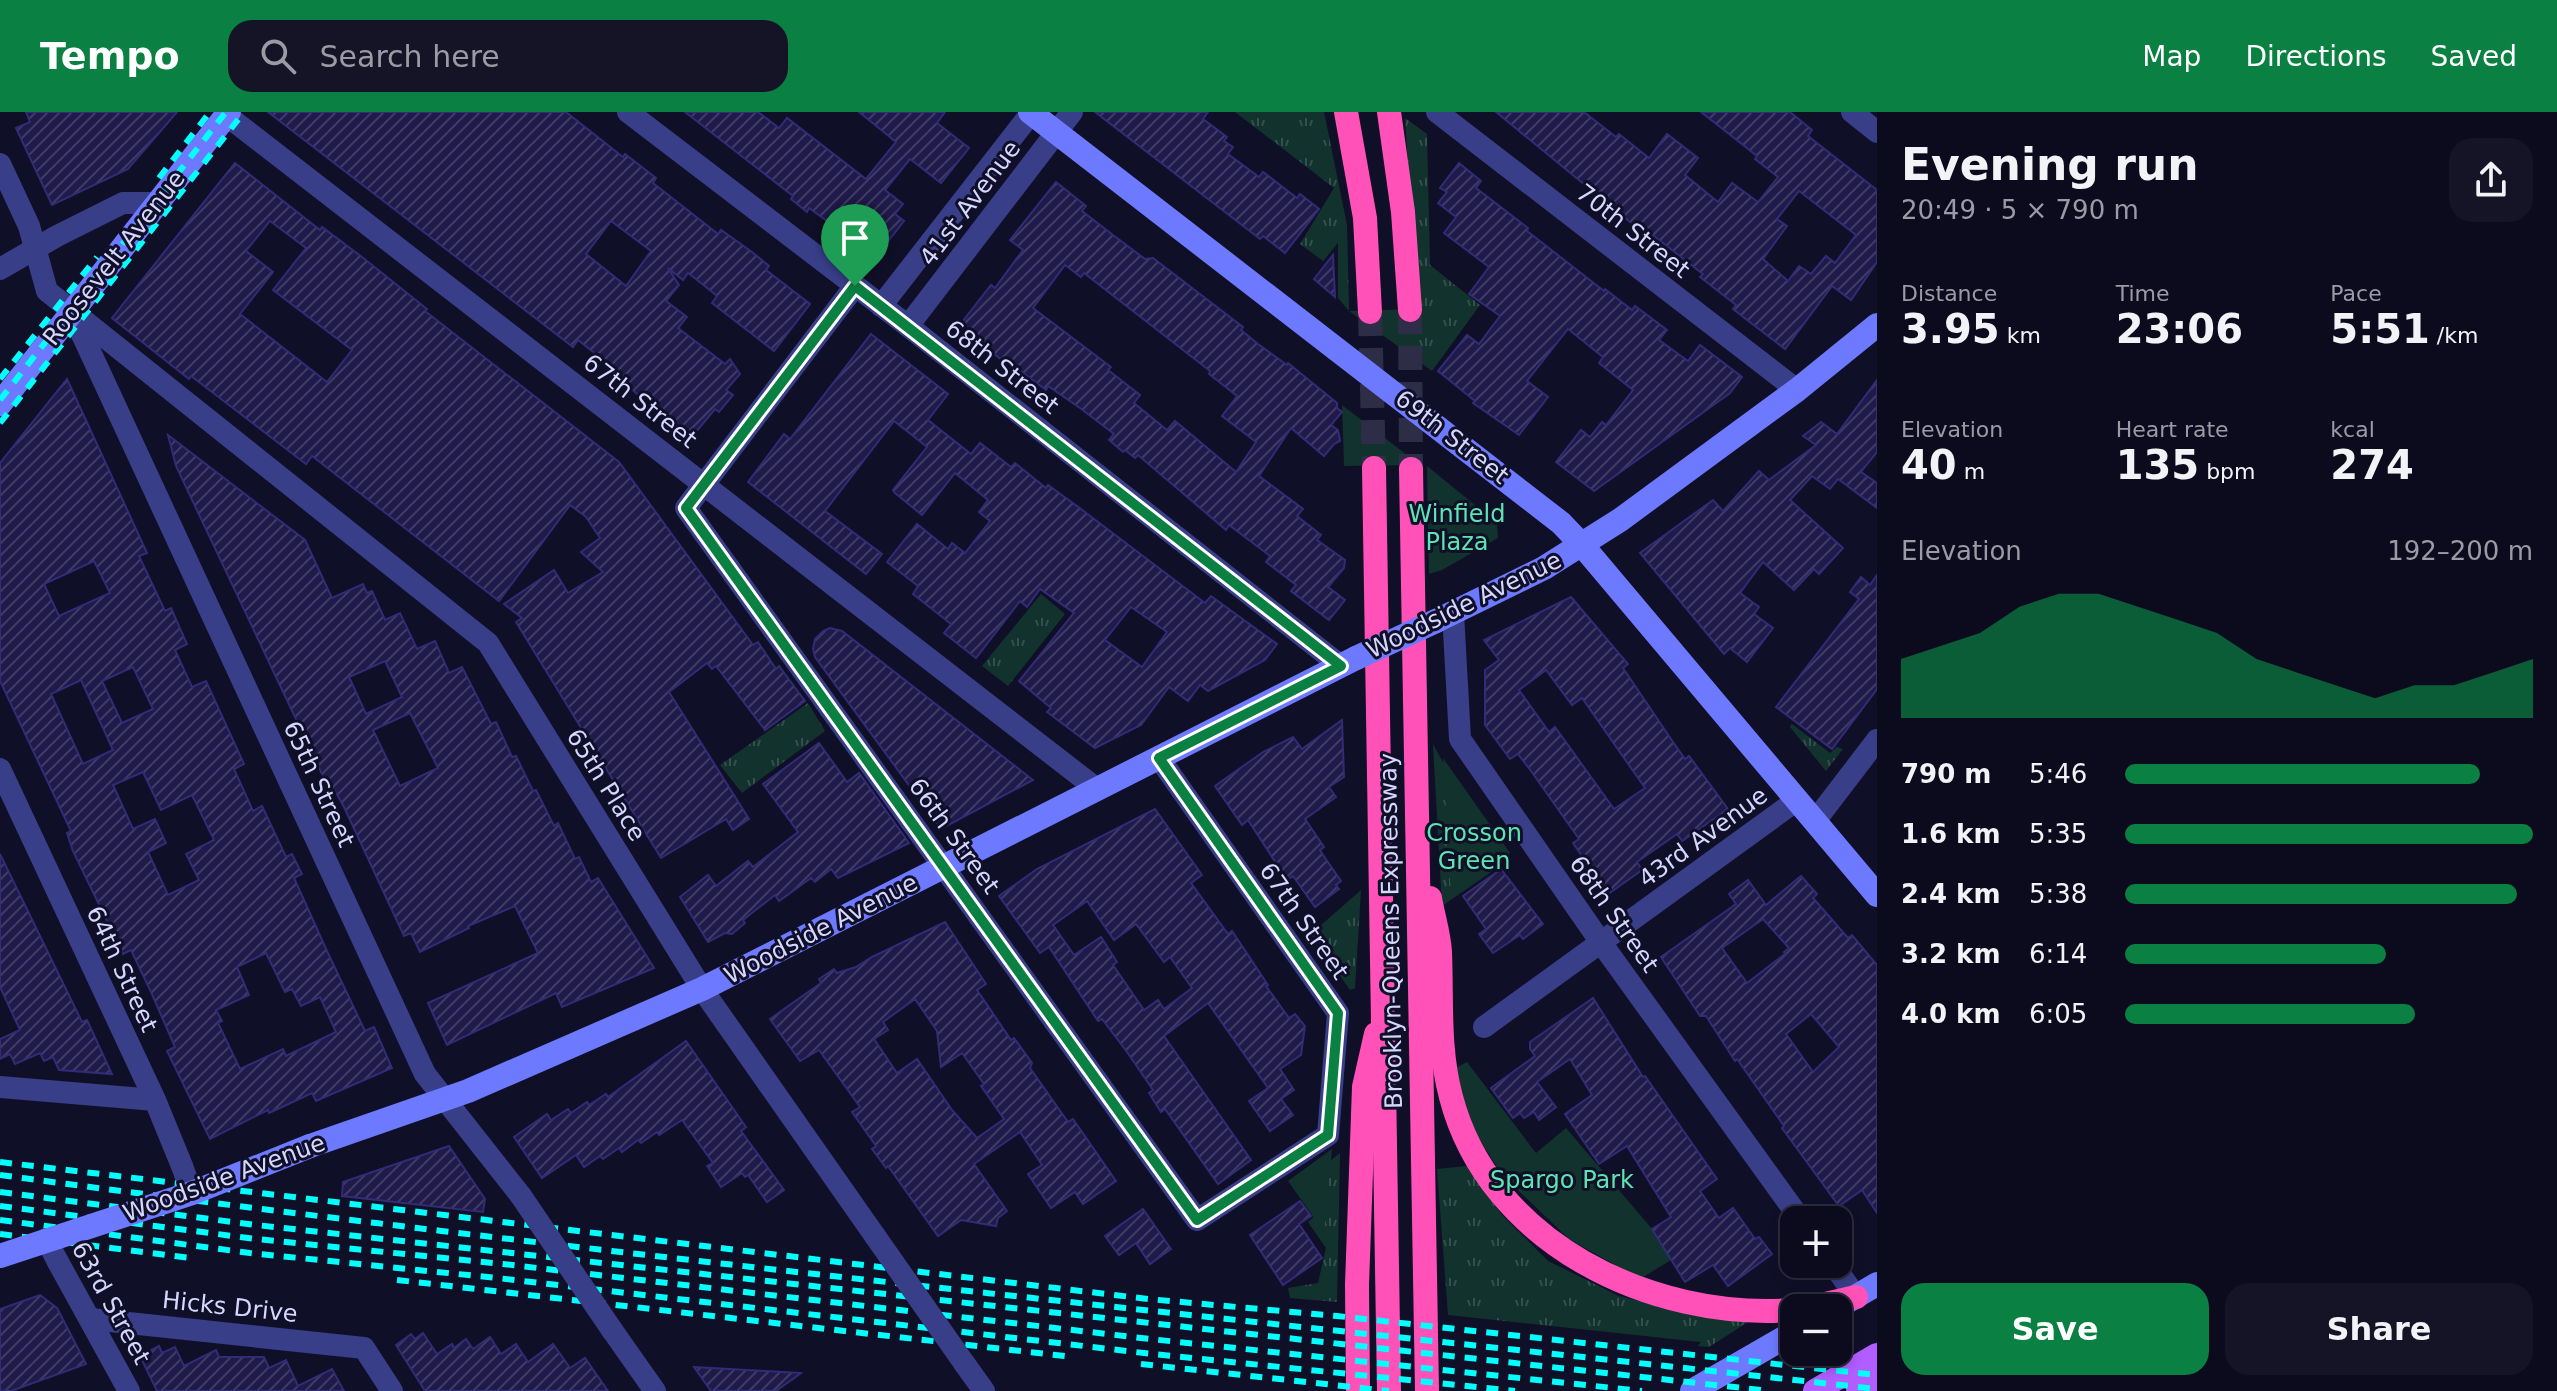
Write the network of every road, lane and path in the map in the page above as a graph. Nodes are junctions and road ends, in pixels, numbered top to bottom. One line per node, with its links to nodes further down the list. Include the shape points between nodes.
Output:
1 (628, 112): 15 (street, 68th Street)
2 (1031, 112): 9 (street, 69th Street); 16 (street, 41st Avenue)
3 (1072, 112): 9 (street, 41st Avenue)
4 (1346, 112): 19 (highway, via 1365,218)
5 (1389, 112): 17 (highway)
6 (1437, 112): 22 (street, 70th Street)
7 (1852, 112): 10 (street)
8 (227, 114): 12 (street, Roosevelt Avenue); 26 (street, 67th Street)
9 (1057, 132): 21 (street, 41st Avenue); 27 (street, 69th Street, via 1530,497)
10 (1877, 132)
11 (0, 164): 13 (street, 65th Street)
12 (157, 203): 13 (street, via 123,203); 18 (street, Roosevelt Avenue)
13 (35, 248): 14 (street); 18 (street, 65th Street, via 47,291)
14 (0, 269)
15 (855, 286): 16 (street, 68th Street); 26 (street)
16 (881, 306): 21 (street, 68th Street)
17 (1410, 310)
18 (72, 312): 23 (street, Roosevelt Avenue); 40 (street, 65th Place, via 488,643); 45 (street, 65th Street, via 425,1074)
19 (1370, 312)
20 (1877, 325): 22 (street, Woodside Avenue)
21 (908, 326): 29 (street, 68th Street)
22 (1797, 390): 27 (street, Woodside Avenue)
23 (0, 404)
24 (1374, 468): 41 (highway, Brooklyn-Queens Expressway)
25 (1411, 469): 36 (highway, Brooklyn-Queens Expressway)
26 (704, 483): 33 (street, 67th Street); 37 (street, 66th Street, via 686,508)
27 (1582, 545): 28 (street, Woodside Avenue); 34 (street, 69th Street)
28 (1444, 617): 29 (street, Woodside Avenue, bridge); 39 (street, 68th Street, via 1460,739)
29 (1349, 662): 31 (street, Woodside Avenue)
30 (1877, 740): 35 (street)
31 (1159, 758): 33 (street, Woodside Avenue); 48 (street, 67th Street, via 1338,1013 1328,1135)
32 (0, 769): 44 (street, 64th Street)
33 (1097, 789): 37 (street, Woodside Avenue)
34 (1797, 800): 35 (street, 69th Street); 39 (street, 43rd Avenue)
35 (1815, 821): 38 (street, 69th Street)
36 (1418, 836): 53 (highway, via 1440,948 1446,1079 1464,1135 1486,1175 1534,1226 1609,1277 1696,1305); 64 (highway, Brooklyn-Queens Expressway)
37 (945, 866): 40 (street, Woodside Avenue); 48 (street, 66th Street)
38 (1877, 895)
39 (1602, 944): 42 (street, 43rd Avenue); 47 (street, 68th Street)
40 (702, 989): 45 (street, Woodside Avenue); 61 (street, 65th Place, bridge)
41 (1385, 997): 62 (highway, via 1364,1087); 63 (highway, Brooklyn-Queens Expressway)
42 (1484, 1027)
43 (0, 1087): 44 (street)
44 (155, 1100): 46 (street, 64th Street, bridge)
45 (444, 1100): 46 (street, Woodside Avenue, bridge); 60 (street, 65th Street, bridge, via 521,1196)
46 (192, 1193): 49 (street, Woodside Avenue, bridge)
47 (1791, 1206)
48 (1197, 1220)
49 (46, 1239): 50 (street, Woodside Avenue, bridge); 54 (street, 63rd Street, bridge)
50 (0, 1256)
51 (1877, 1284): 52 (street)
52 (1852, 1299)
53 (1780, 1310)
54 (91, 1319): 58 (street, 63rd Street); 59 (street, Hicks Drive, via 364,1348)
55 (1780, 1340): 65 (street)
56 (1877, 1355): 66 (main road)
57 (1877, 1380): 67 (main road)
58 (129, 1391)
59 (392, 1391)
60 (655, 1391)
61 (984, 1391)
62 (1358, 1391)
63 (1389, 1391)
64 (1427, 1391)
65 (1692, 1391)
66 (1815, 1391)
67 (1858, 1391)

